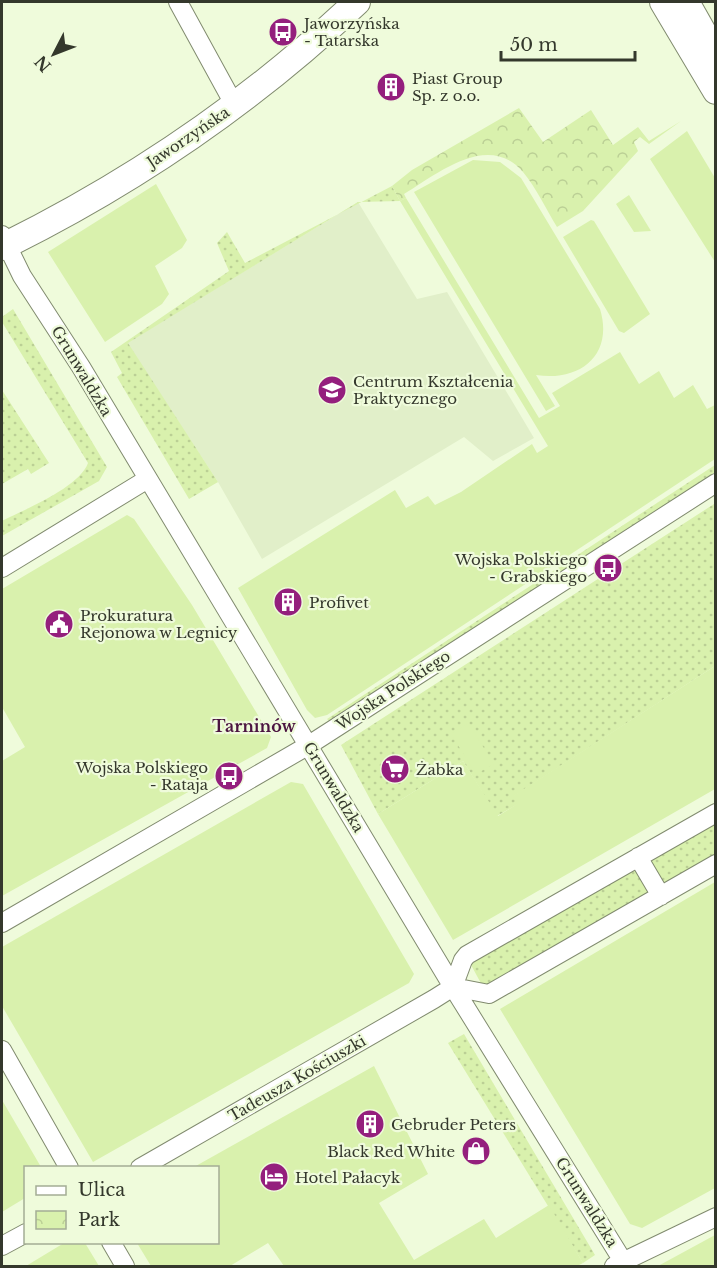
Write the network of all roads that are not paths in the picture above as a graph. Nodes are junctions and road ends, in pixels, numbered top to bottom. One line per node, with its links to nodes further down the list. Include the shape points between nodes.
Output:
1 (178, 2): 7 (street)
2 (357, 2): 7 (street, Jaworzyńska)
3 (663, 2): 6 (street)
4 (686, 2): 5 (street)
5 (716, 55)
6 (716, 91)
7 (235, 106): 8 (street, Jaworzyńska, via 147,165)
8 (3, 242): 9 (street, Grunwaldzka)
9 (146, 480): 11 (street); 12 (street, Grunwaldzka)
10 (716, 483): 12 (street, Wojska Polskiego)
11 (2, 568)
12 (309, 745): 17 (street, Wojska Polskiego); 18 (street, Grunwaldzka)
13 (716, 813): 14 (street)
14 (638, 857): 16 (street); 18 (street, via 467,955)
15 (716, 864): 16 (street)
16 (661, 896): 18 (street, via 489,994)
17 (2, 922)
18 (453, 987): 21 (street, Tadeusza Kościuszki); 26 (street, Grunwaldzka)
19 (2, 1050): 20 (street)
20 (68, 1166)
21 (143, 1166)
22 (716, 1217): 26 (street)
23 (24, 1234): 25 (street)
24 (112, 1244): 27 (street)
25 (2, 1246)
26 (621, 1265)
27 (125, 1266)

